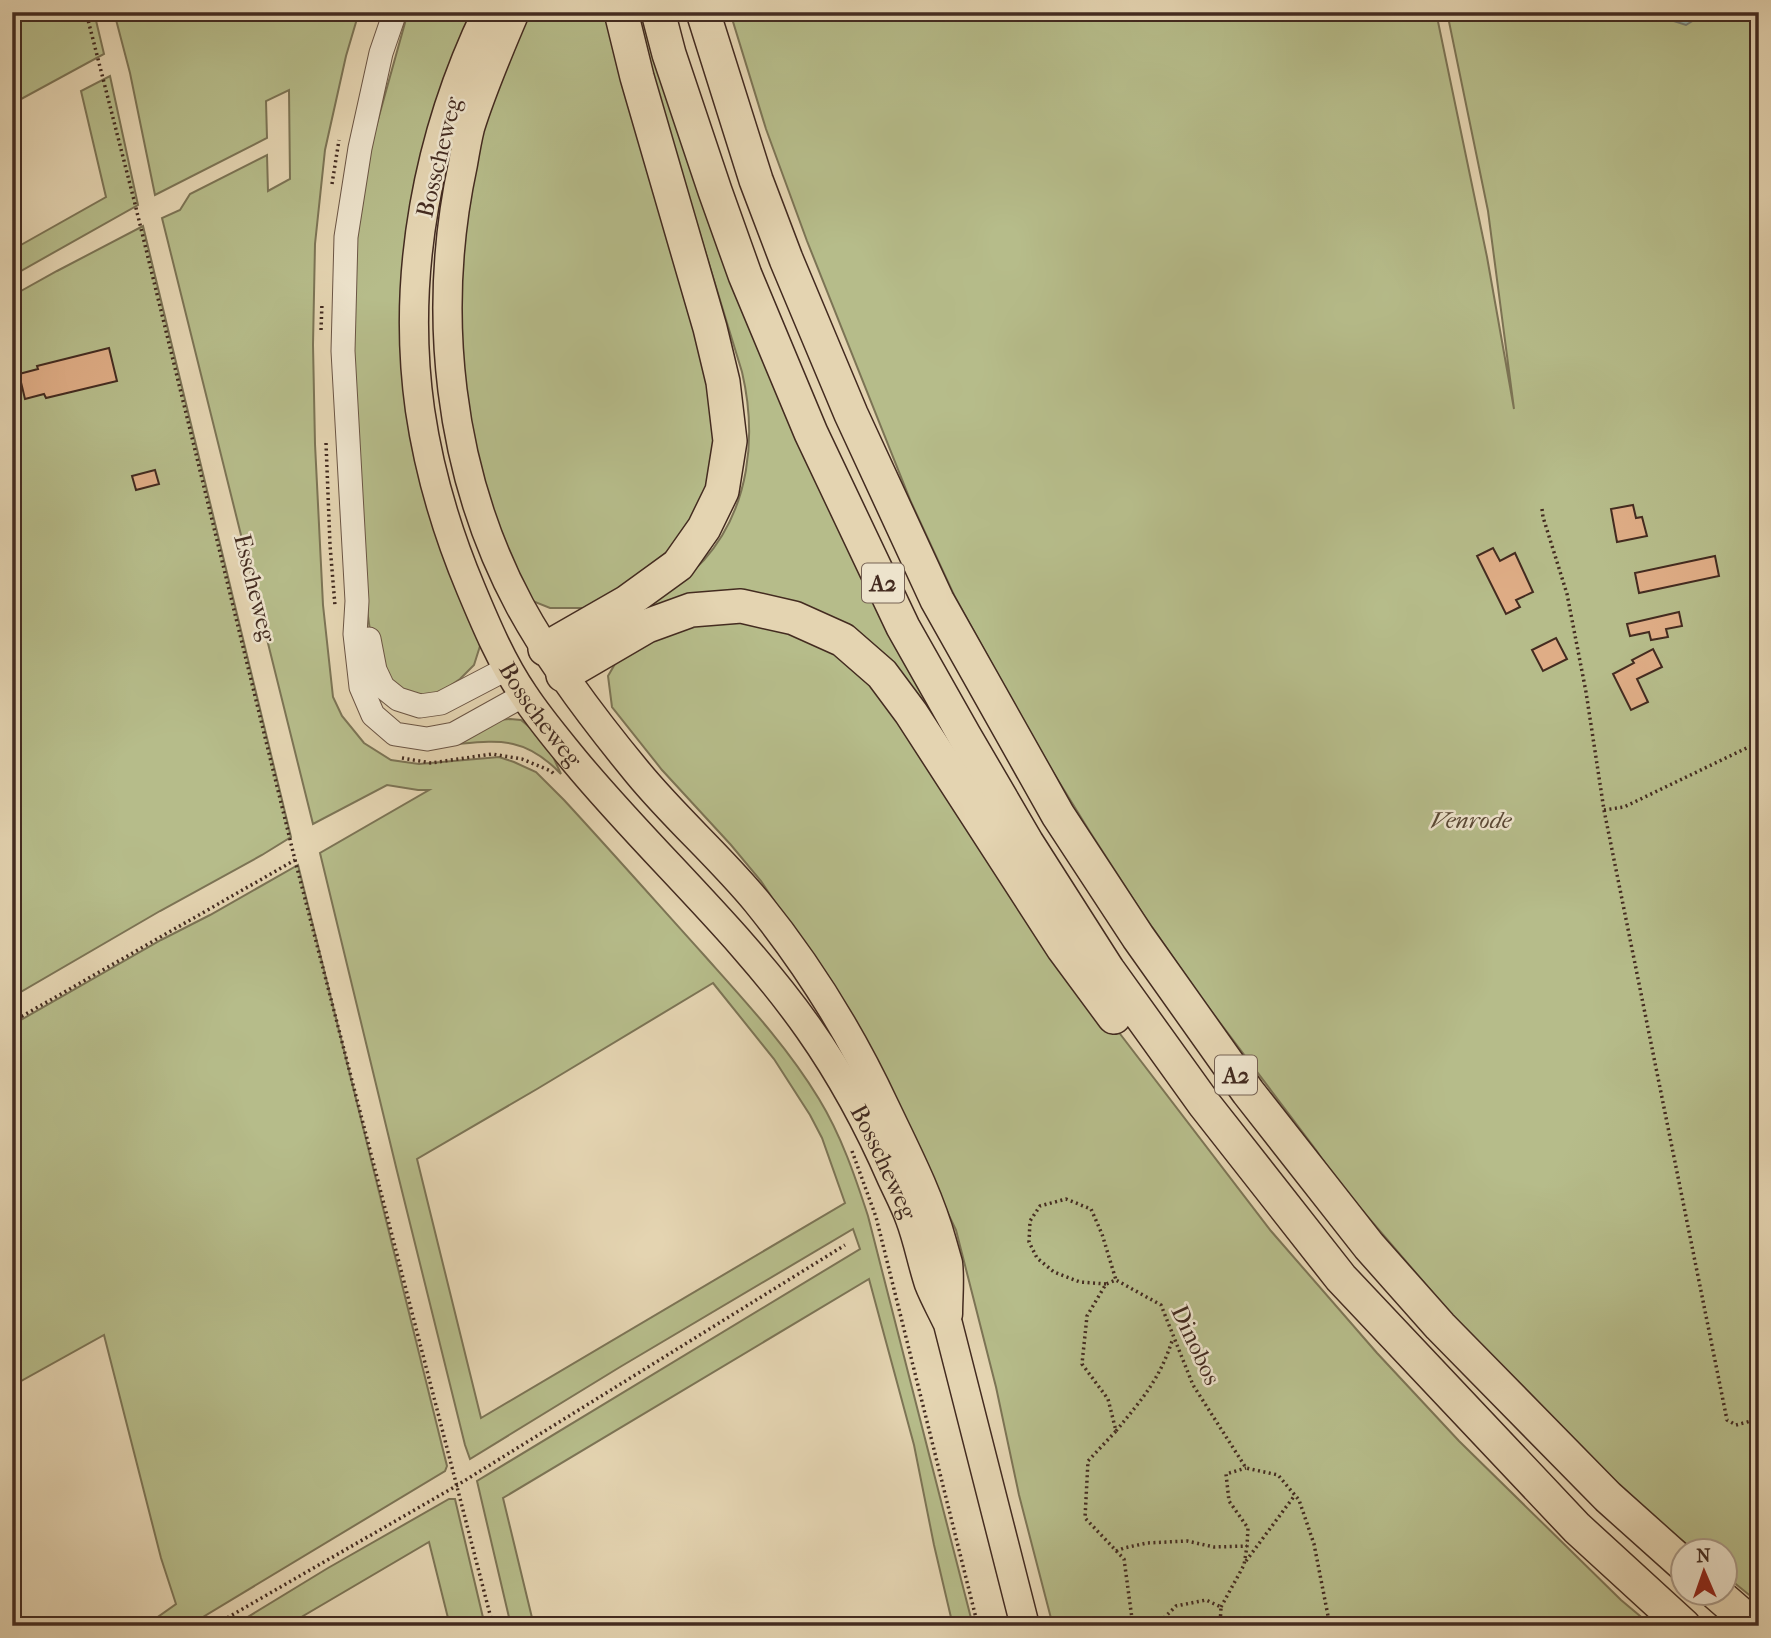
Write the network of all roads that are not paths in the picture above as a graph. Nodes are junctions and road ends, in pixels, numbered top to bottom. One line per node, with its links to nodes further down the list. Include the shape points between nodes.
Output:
1 (395, 12): 7 (street, via 360,148 346,237 343,351)
2 (487, 12): 9 (main road, Bosscheweg, via 444,123 426,193 417,264 415,353 420,411 438,494 483,620)
3 (515, 12): 8 (main road, Bosscheweg, via 470,129 455,198 448,265 448,355 458,431 473,491 519,604)
4 (621, 12): 8 (highway, via 710,328 730,441 722,491 705,528 678,565)
5 (658, 12): 11 (highway, A2, via 746,275 811,433 903,626 1027,843 1108,970)
6 (703, 12): 13 (highway, A2, via 781,248 851,414 937,600 1058,815 1248,1093 1369,1246 1440,1326 1608,1497)
7 (357, 601): 9 (street, via 375,670 383,687 398,699 420,706 441,703); 10 (street, via 355,634 361,687 373,715 396,734 427,739 454,734)
8 (554, 662): 9 (main road); 10 (main road); 11 (highway, A2, via 691,610 741,607 794,618 843,640 882,674 912,713 1063,948 1141,1053); 12 (main road, Bosscheweg, via 641,776 756,900 834,1010 866,1065 933,1213 948,1264)
9 (508, 668): 10 (main road, Bosscheweg)
10 (524, 695): 12 (main road, Bosscheweg, via 607,800 720,919 810,1031 851,1093 876,1143 910,1219 930,1286)
11 (1205, 1105): 16 (highway, A2, via 1341,1278 1577,1528)
12 (948, 1324): 15 (main road, Bosscheweg)
13 (1670, 1552)
14 (1731, 1606): 17 (highway)
15 (1025, 1626)
16 (1684, 1626)
17 (1754, 1626)

